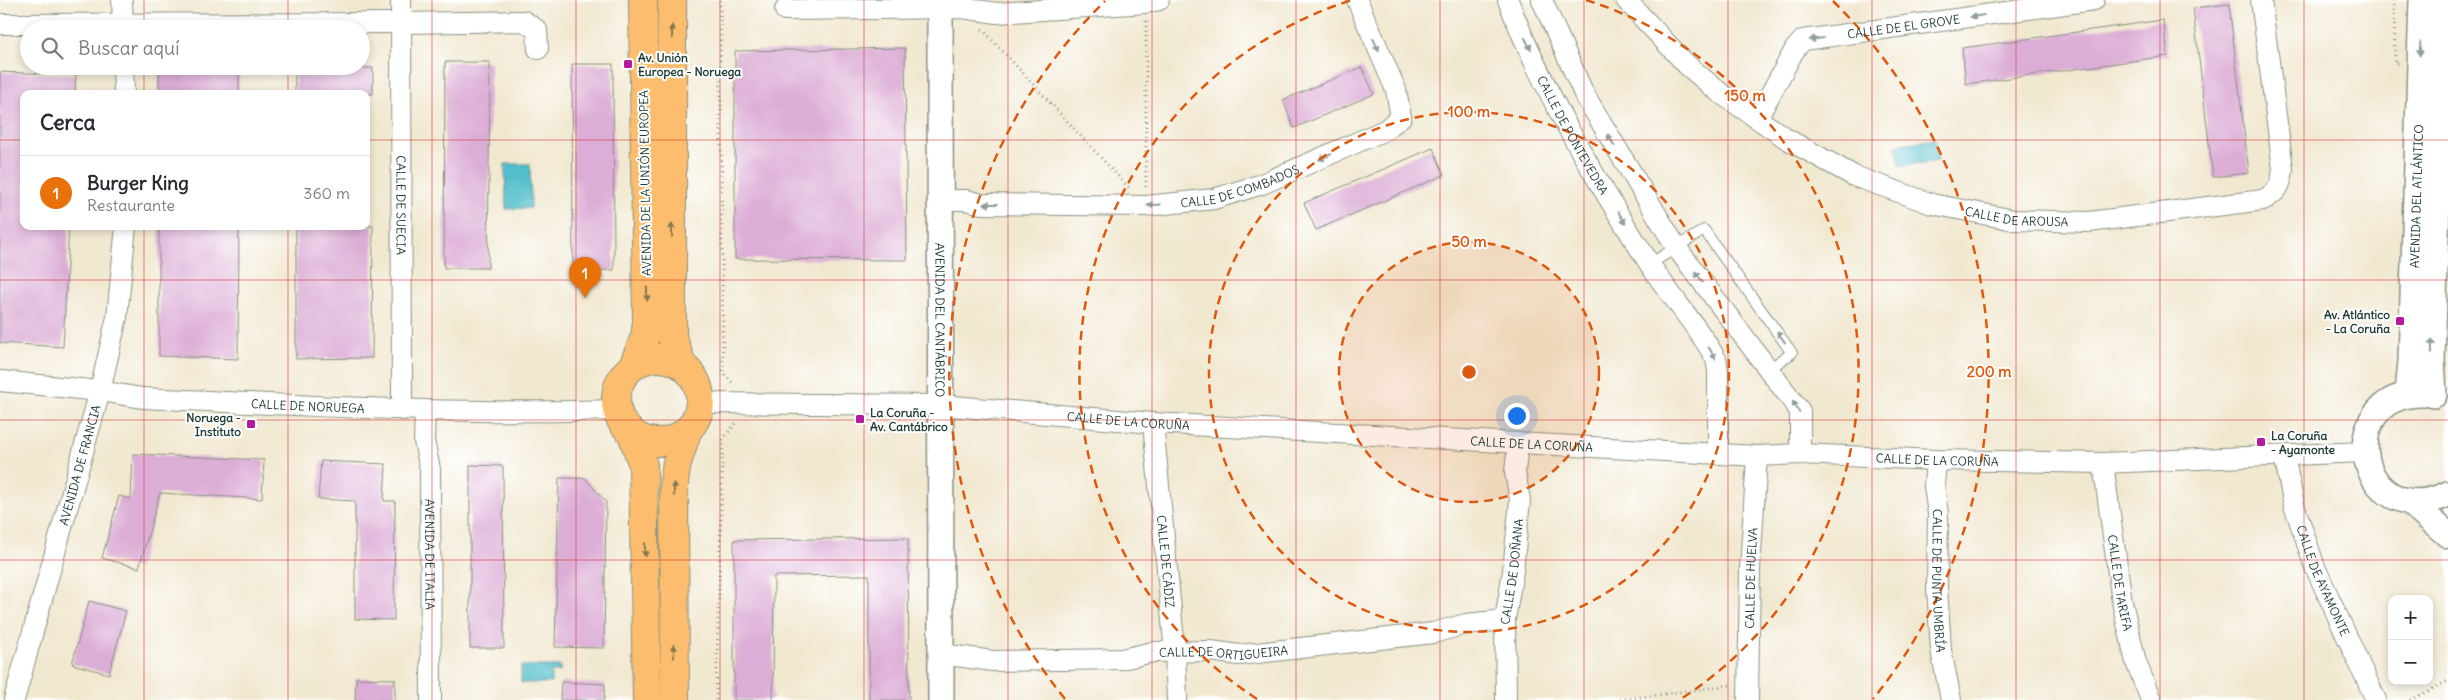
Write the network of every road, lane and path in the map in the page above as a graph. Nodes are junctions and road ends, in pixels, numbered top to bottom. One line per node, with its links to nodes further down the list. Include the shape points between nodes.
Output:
1 (122, 0): 17 (street)
2 (401, 0): 19 (street, CALLE DE SUECIA)
3 (643, 0): 31 (main road, AVENIDA DE LA UNIÓN EUROPEA, one-way to 31, via 647,322 645,337)
4 (672, 0): 32 (main road, AVENIDA DE LA UNIÓN EUROPEA, one-way to 4, via 672,337)
5 (720, 0): 39 (path, via 723,373 740,389)
6 (1357, 0): 27 (street, CALLE DE COMBADOS, one-way to 27, via 1396,90 1401,117 1385,130 1262,184 1214,199)
7 (1508, 0): 30 (street, CALLE DE PONTEVEDRA, one-way to 30, via 1560,111)
8 (1542, 0): 29 (street, one-way to 8, via 1584,94)
9 (1626, 0): 25 (street, CALLE DE AROUSA, via 1687,65 1720,93)
10 (2094, 0): 25 (street, CALLE DE EL GROVE, one-way to 25, via 1803,40 1795,48)
11 (2261, 0): 25 (street, CALLE DE AROUSA, via 2283,169 2280,186 2263,200 2089,222 2014,220 1932,204 1854,176 1787,139)
12 (2422, 0): 36 (street, AVENIDA DEL ATLÁNTICO, one-way to 36)
13 (2444, 0): 37 (street, AVENIDA DEL ATLÁNTICO, one-way to 13, via 2432,359)
14 (1152, 2): 15 (street, via 997,13); 27 (path)
15 (947, 5): 16 (street); 26 (street, AVENIDA DEL CANTÁBRICO); 27 (path)
16 (785, 10)
17 (123, 20)
18 (370, 23): 19 (street)
19 (401, 23): 22 (street, via 524,20 537,30); 41 (street, CALLE DE SUECIA)
20 (0, 24): 21 (street)
21 (20, 24)
22 (538, 49)
23 (123, 75): 24 (street)
24 (124, 90)
25 (1758, 117)
26 (941, 200): 27 (street, CALLE DE COMBADOS, one-way to 26, via 982,204); 40 (street, AVENIDA DEL CANTÁBRICO)
27 (1146, 206)
28 (126, 230): 35 (street, AVENIDA DE FRANCIA, via 116,317)
29 (1676, 247): 30 (lane); 33 (street, one-way to 29); 33 (lane, one-way to 29, via 1792,353 1704,230)
30 (1650, 264): 49 (street, CALLE DE PONTEVEDRA, one-way to 49, via 1716,359)
31 (634, 364): 32 (main road, via 650,358 666,358); 43 (main road, via 618,384)
32 (682, 364): 38 (main road, via 693,375 699,388)
33 (1769, 370): 50 (street, one-way to 33, via 1800,411)
34 (0, 381): 35 (street, CALLE DE NORUEGA)
35 (100, 390): 41 (street, CALLE DE NORUEGA, via 142,398); 63 (street, AVENIDA DE FRANCIA)
36 (2408, 394): 37 (street); 48 (street, via 2390,401 2375,415 2366,432)
37 (2441, 398)
38 (700, 404): 39 (street, CALLE DE LA CORUÑA); 45 (main road, via 696,419)
39 (740, 405): 40 (street, CALLE DE LA CORUÑA); 67 (path, via 741,418 723,439)
40 (941, 405): 44 (street, CALLE DE LA CORUÑA); 60 (street, AVENIDA DEL CANTÁBRICO)
41 (402, 410): 42 (street, CALLE DE NORUEGA)
42 (425, 410): 43 (street, CALLE DE NORUEGA); 64 (street, AVENIDA DE ITALIA, via 424,441 430,469)
43 (616, 410): 46 (main road)
44 (1153, 423): 47 (street, CALLE DE LA CORUÑA); 59 (street, CALLE DE CÁDIZ)
45 (687, 432): 46 (main road, via 674,440 660,443 645,441); 66 (main road, one-way to 45, via 674,482 676,463)
46 (632, 434): 65 (main road, one-way to 65, via 643,465)
47 (1518, 444): 49 (street, CALLE DE LA CORUÑA); 58 (street, CALLE DE DOÑANA, via 1515,472 1520,500)
48 (2364, 452): 52 (street, CALLE DE LA CORUÑA); 56 (street, via 2368,470 2378,485 2393,496)
49 (1718, 454): 51 (street, CALLE DE LA CORUÑA)
50 (1800, 454): 51 (street, CALLE DE LA CORUÑA); 53 (street, CALLE DE LA CORUÑA)
51 (1757, 456): 62 (street, CALLE DE HUELVA, via 1750,569)
52 (2284, 456): 54 (street, CALLE DE LA CORUÑA); 74 (street, CALLE DE AYAMONTE, via 2294,505 2315,567)
53 (1936, 460): 54 (street, CALLE DE LA CORUÑA); 72 (street, CALLE DE PUNTA UMBRÍA, via 1934,486 1938,514 1940,641)
54 (2103, 463): 73 (street, CALLE DE TARIFA, via 2122,602 2136,662)
55 (2448, 494): 56 (street, via 2432,501)
56 (2410, 502): 57 (street)
57 (2448, 535)
58 (1505, 620): 59 (street, CALLE DE ORTIGUEIRA, via 1466,624 1433,633 1239,655 1212,651); 70 (street, CALLE DE DOÑANA)
59 (1175, 652): 60 (street, CALLE DE ORTIGUEIRA, via 1153,652 1122,659 1022,660); 69 (street, CALLE DE CÁDIZ)
60 (942, 654): 68 (street, AVENIDA DEL CANTÁBRICO)
61 (2448, 680): 75 (path)
62 (1748, 691): 71 (path)
63 (14, 700)
64 (431, 700)
65 (647, 700)
66 (674, 700)
67 (716, 700)
68 (941, 700)
69 (1177, 700)
70 (1506, 700)
71 (1620, 700)
72 (1951, 700)
73 (2151, 700)
74 (2376, 700)
75 (2410, 700)

